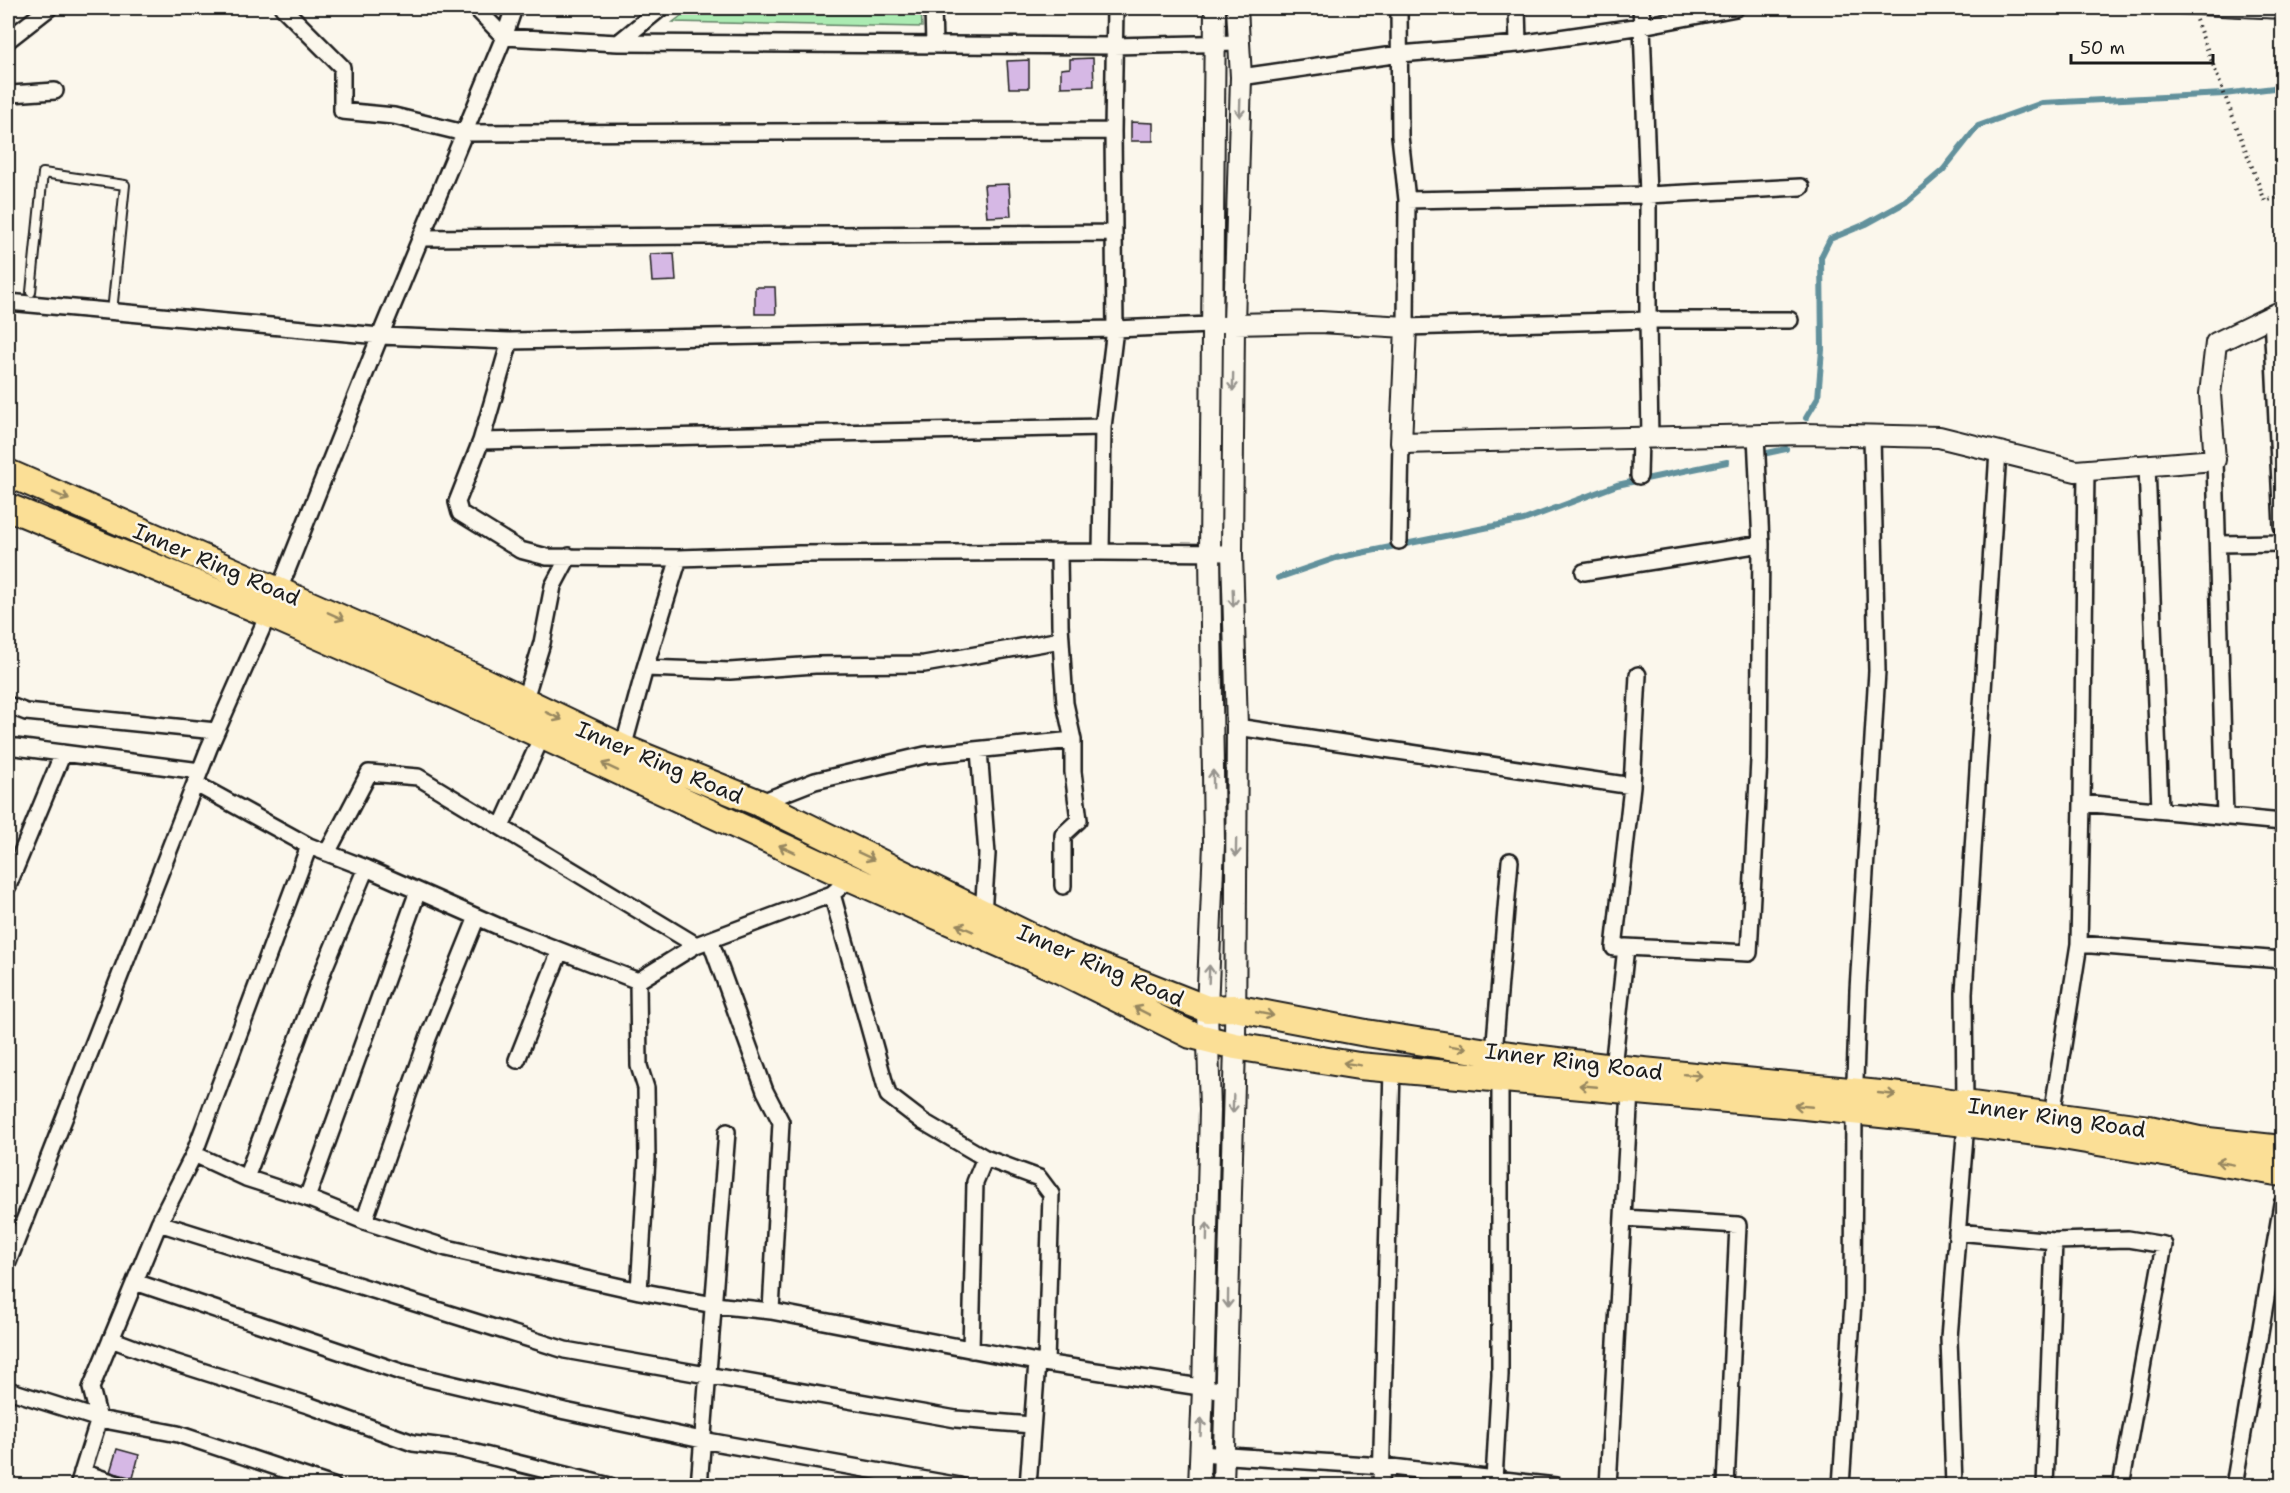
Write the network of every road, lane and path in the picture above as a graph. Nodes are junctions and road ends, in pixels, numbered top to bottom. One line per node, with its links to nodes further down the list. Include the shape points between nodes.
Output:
1 (49, 8): 19 (street)
2 (283, 8): 32 (street, via 342,66 342,111 394,116)
3 (476, 8): 18 (street)
4 (514, 8): 18 (street)
5 (661, 8): 20 (street)
6 (933, 8): 24 (street)
7 (1115, 8): 25 (street)
8 (1215, 8): 21 (street)
9 (1237, 8): 22 (street)
10 (1399, 8): 26 (street)
11 (1517, 8): 23 (street)
12 (1641, 8): 17 (street)
13 (1736, 8): 17 (street)
14 (2157, 8): 16 (lane)
15 (2191, 8): 35 (path, bridge, via 2265,201)
16 (2283, 14)
17 (1642, 26): 23 (street); 34 (street)
18 (504, 36): 20 (street); 32 (street)
19 (8, 40)
20 (618, 43): 24 (street)
21 (1215, 43): 22 (street); 25 (street); 27 (street)
22 (1238, 43): 28 (street)
23 (1518, 44): 26 (street)
24 (934, 45): 25 (street)
25 (1114, 46): 31 (street)
26 (1400, 54): 28 (street); 36 (street, via 1400,136)
27 (1215, 76): 28 (street); 45 (street)
28 (1241, 77): 46 (street, one-way to 46)
29 (55, 91): 30 (street)
30 (8, 93)
31 (1113, 131): 32 (street); 37 (street)
32 (465, 134): 38 (street)
33 (1801, 187): 34 (street)
34 (1648, 195): 36 (street); 43 (street)
35 (2283, 196)
36 (1407, 200): 47 (street)
37 (1113, 232): 38 (street); 48 (street)
38 (422, 238): 49 (street)
39 (31, 292): 41 (lane, via 43,173 125,185)
40 (8, 302): 41 (street)
41 (112, 312): 49 (street)
42 (2277, 314): 58 (street, via 2216,343 2210,394); 64 (street)
43 (1648, 320): 44 (street); 47 (street); 54 (street)
44 (1790, 320)
45 (1213, 324): 46 (street); 48 (street); 71 (street)
46 (1234, 324): 47 (street, via 1320,322); 72 (street, one-way to 72)
47 (1406, 327): 55 (street)
48 (1115, 329): 50 (street); 51 (street)
49 (380, 336): 50 (street); 76 (street)
50 (510, 341): 56 (street)
51 (1103, 427): 56 (street); 69 (street)
52 (1756, 435): 53 (street); 54 (street); 67 (street)
53 (1872, 435): 57 (street, via 1939,437); 126 (street, via 1877,672)
54 (1645, 438): 55 (street); 62 (street)
55 (1401, 440): 65 (street)
56 (481, 441): 73 (street, via 457,502 460,513 520,550 547,557)
57 (1998, 451): 60 (street, via 2076,471); 127 (street, via 1964,993)
58 (2215, 460): 59 (street); 68 (street)
59 (2147, 466): 60 (street); 96 (street)
60 (2086, 470): 94 (street)
61 (8, 473): 76 (highway, Inner Ring Road, one-way to 76)
62 (1639, 476)
63 (8, 507): 77 (highway, Inner Ring Road)
64 (2283, 526)
65 (1399, 541)
66 (2283, 543): 68 (street)
67 (1761, 544): 75 (street); 112 (street, via 1759,760 1749,953)
68 (2218, 544): 97 (street)
69 (1101, 552): 70 (street); 71 (street)
70 (1059, 553): 74 (street); 78 (street)
71 (1210, 553): 72 (street); 83 (street)
72 (1232, 553): 84 (street, one-way to 84)
73 (569, 556): 74 (street); 81 (street, via 553,586 542,643)
74 (679, 558): 79 (street)
75 (1584, 572)
76 (279, 590): 77 (street); 81 (highway, Inner Ring Road, one-way to 81)
77 (269, 614): 85 (street); 91 (highway, Inner Ring Road)
78 (1061, 640): 79 (street, via 924,664 815,664 730,671); 86 (street, via 1065,703)
79 (645, 668): 88 (street)
80 (1638, 675): 93 (street)
81 (524, 702): 88 (highway, Inner Ring Road, one-way to 88)
82 (8, 705): 85 (street, via 26,712)
83 (1211, 718): 84 (street); 117 (street, one-way to 83, via 1214,844)
84 (1238, 727): 93 (street); 116 (street, one-way to 116)
85 (216, 731): 92 (street)
86 (1073, 740): 89 (street); 106 (street, via 1079,820 1063,835)
87 (8, 746): 90 (street)
88 (623, 748): 95 (highway, Inner Ring Road)
89 (980, 750): 95 (street, via 925,755 815,781); 108 (street, via 987,854)
90 (63, 753): 92 (street); 104 (street)
91 (534, 755): 99 (street); 105 (highway, Inner Ring Road, one-way to 91)
92 (198, 778): 100 (street); 142 (street)
93 (1632, 786): 112 (street, via 1614,948)
94 (2082, 802): 96 (street); 111 (street)
95 (759, 803): 108 (highway, Inner Ring Road, one-way to 108)
96 (2160, 809): 97 (street)
97 (2225, 817): 98 (street)
98 (2283, 822)
99 (501, 827): 101 (street, via 418,777 369,773); 110 (street)
100 (309, 846): 101 (street); 131 (street)
101 (327, 853): 103 (street)
102 (1510, 861): 120 (street)
103 (366, 868): 107 (street); 134 (street)
104 (8, 886)
105 (842, 886): 110 (street); 118 (highway, Inner Ring Road, one-way to 105, via 1191,1035 1060,970); 132 (street, via 888,1095 922,1121)
106 (1063, 886)
107 (418, 891): 109 (street); 135 (street)
108 (983, 914): 117 (highway, Inner Ring Road, via 1062,952)
109 (477, 917): 113 (street); 138 (street, via 428,1038)
110 (703, 942): 115 (street); 147 (street, via 781,1122)
111 (2079, 944): 114 (street); 128 (street)
112 (1626, 947): 122 (street)
113 (560, 951): 115 (street); 121 (street)
114 (2283, 960)
115 (638, 981): 145 (street, via 639,1066 646,1088 647,1158)
116 (1234, 1008): 117 (highway, Inner Ring Road); 119 (street); 120 (highway, Inner Ring Road, one-way to 120)
117 (1207, 1009): 118 (street)
118 (1208, 1038): 119 (highway, Inner Ring Road); 152 (street, one-way to 118, via 1210,1110)
119 (1235, 1046): 123 (highway, Inner Ring Road, one-way to 119); 154 (street, one-way to 154)
120 (1494, 1053): 122 (highway, Inner Ring Road)
121 (516, 1060)
122 (1612, 1068): 126 (highway, Inner Ring Road, one-way to 126)
123 (1392, 1069): 124 (highway, Inner Ring Road); 160 (street)
124 (1500, 1078): 125 (highway, Inner Ring Road, one-way to 124); 163 (street)
125 (1630, 1091): 126 (highway, Inner Ring Road, one-way to 125); 137 (street)
126 (1855, 1101): 127 (highway, Inner Ring Road); 176 (street, via 1853,1302)
127 (1966, 1114): 128 (highway, Inner Ring Road); 133 (highway, Inner Ring Road, one-way to 127, via 2051,1134); 140 (street)
128 (2052, 1115): 130 (highway, Inner Ring Road, via 2199,1140)
129 (727, 1132): 146 (street)
130 (2283, 1149)
131 (194, 1154): 134 (street); 139 (street)
132 (985, 1158): 149 (street, via 975,1182); 150 (street, via 1039,1178 1051,1194)
133 (2283, 1173)
134 (246, 1178): 135 (street)
135 (307, 1198): 138 (street)
136 (2283, 1204): 143 (street)
137 (1624, 1218): 174 (street); 175 (street, via 1738,1226)
138 (364, 1221): 145 (street, via 447,1248)
139 (159, 1223): 144 (street); 151 (street, via 565,1350)
140 (1958, 1232): 141 (street); 177 (street, via 1949,1338)
141 (2054, 1241): 178 (street); 179 (street, via 2128,1239 2164,1245)
142 (8, 1262)
143 (2277, 1269): 180 (street)
144 (135, 1282): 148 (street); 157 (street, via 401,1372)
145 (639, 1291): 146 (street)
146 (714, 1305): 147 (street); 151 (street)
147 (771, 1311): 149 (street)
148 (111, 1339): 155 (street, via 91,1388); 166 (street, via 412,1443 460,1449)
149 (971, 1350): 150 (street)
150 (1041, 1362): 152 (street); 156 (street)
151 (708, 1376): 156 (street, via 956,1419); 157 (street)
152 (1203, 1388): 154 (street); 158 (street, one-way to 152)
153 (8, 1390): 155 (street)
154 (1226, 1391): 159 (street)
155 (99, 1419): 161 (street); 162 (street, via 178,1434)
156 (1032, 1425): 169 (street)
157 (702, 1440): 167 (street); 168 (street)
158 (1199, 1454): 159 (street); 170 (street)
159 (1224, 1457): 160 (street); 171 (street)
160 (1383, 1466): 163 (street); 172 (street)
161 (80, 1479): 164 (street)
162 (298, 1480): 165 (street)
163 (1502, 1482): 173 (street)
164 (124, 1485)
165 (333, 1485)
166 (610, 1485)
167 (699, 1485)
168 (960, 1485)
169 (1028, 1485)
170 (1199, 1485)
171 (1223, 1485)
172 (1381, 1485)
173 (1556, 1485)
174 (1608, 1485)
175 (1726, 1485)
176 (1841, 1485)
177 (1954, 1485)
178 (2045, 1485)
179 (2121, 1485)
180 (2234, 1485)

